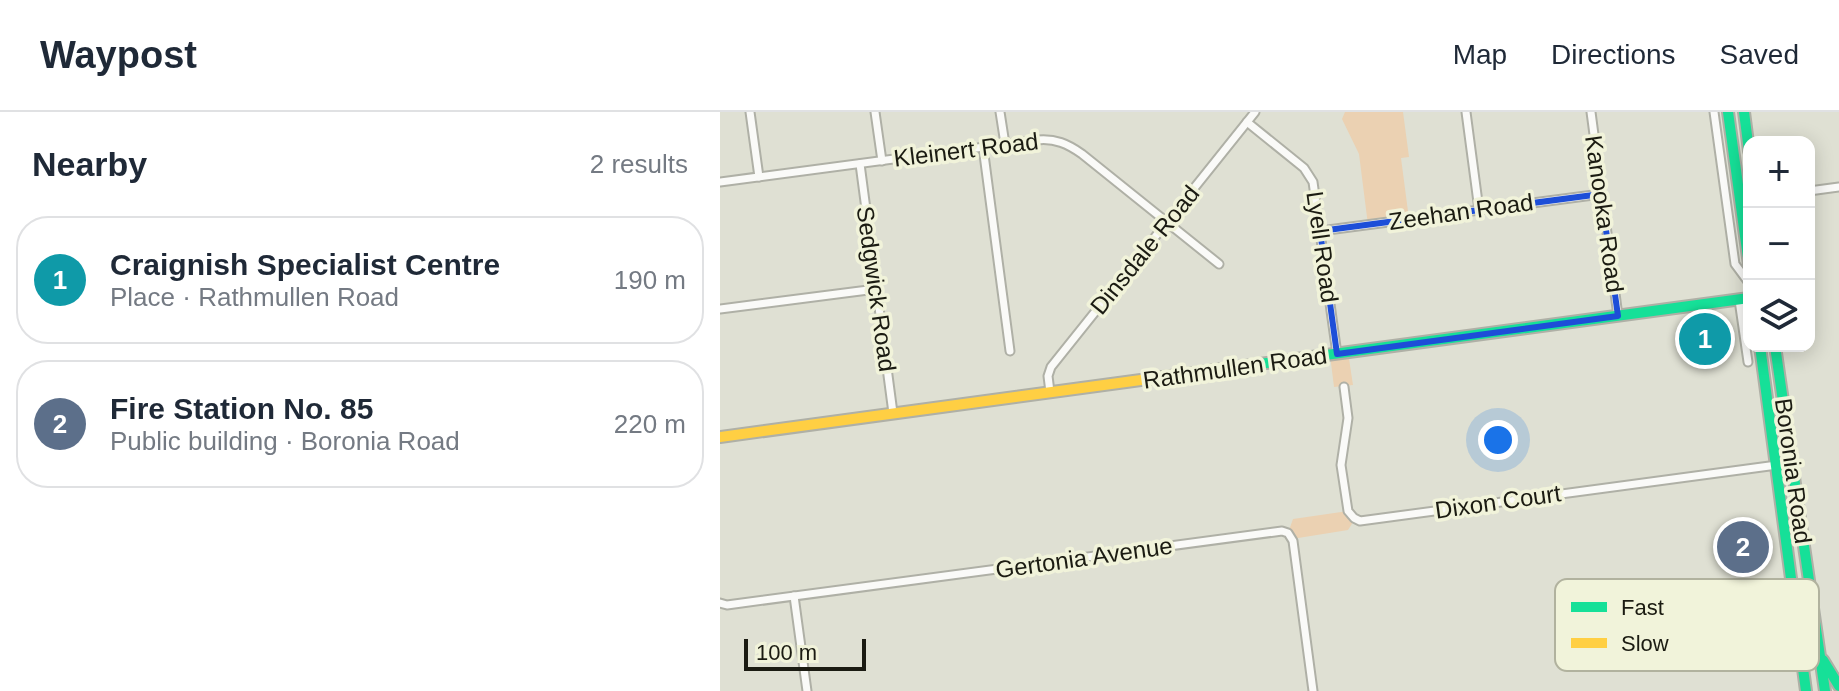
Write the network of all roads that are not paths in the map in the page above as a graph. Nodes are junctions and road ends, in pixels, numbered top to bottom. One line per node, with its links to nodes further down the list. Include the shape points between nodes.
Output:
1 (750, 112): 16 (street)
2 (875, 112): 14 (street)
3 (1000, 112): 12 (street)
4 (1255, 112): 10 (street, Dinsdale Road)
5 (1466, 112): 22 (street)
6 (1591, 112): 20 (street, Kanooka Road)
7 (1714, 112): 26 (street, via 1735,264)
8 (1728, 112): 21 (street)
9 (1744, 112): 11 (street)
10 (1247, 122): 23 (street, Dinsdale Road); 24 (street, Lyell Road, via 1307,172)
11 (1747, 136)
12 (1005, 144): 13 (street, Kleinert Road); 23 (street, Kleinert Road, via 1043,139 1066,144)
13 (983, 147): 14 (street, Kleinert Road); 31 (street)
14 (882, 161): 15 (street, Kleinert Road)
15 (860, 164): 16 (street, Kleinert Road); 27 (street, Sedgwick Road)
16 (759, 177): 17 (street, Kleinert Road)
17 (720, 182)
18 (1839, 187): 19 (street)
19 (1815, 190)
20 (1601, 194): 22 (street, Zeehan Road); 30 (street, Kanooka Road)
21 (1743, 194)
22 (1479, 210): 24 (street, Zeehan Road)
23 (1167, 222): 25 (street, Kleinert Road); 38 (street, Dinsdale Road, via 1051,367)
24 (1320, 231): 35 (street, Lyell Road)
25 (1219, 264)
26 (1747, 280)
27 (876, 289): 29 (street); 39 (street, Sedgwick Road)
28 (1743, 299): 30 (street, Rathmullen Road)
29 (720, 309)
30 (1618, 316): 35 (street, Rathmullen Road)
31 (1010, 351)
32 (1747, 352): 36 (street)
33 (1761, 352): 41 (street, Boronia Road)
34 (1776, 352): 43 (street, Boronia Road)
35 (1337, 354): 38 (street, Rathmullen Road)
36 (1748, 362)
37 (1344, 387): 41 (street, Dixon Court, via 1348,418 1341,465 1348,511 1360,521)
38 (1050, 392): 39 (street, Rathmullen Road)
39 (893, 413): 40 (street, Rathmullen Road)
40 (720, 437)
41 (1777, 465): 42 (street, Boronia Road)
42 (1792, 579)
43 (1809, 579)
44 (794, 596): 45 (street, Gertonia Avenue); 49 (street); 50 (street, Gertonia Avenue, via 1282,531 1293,541)
45 (720, 603)
46 (1819, 652): 48 (street); 52 (street, Boronia Road)
47 (1803, 671): 51 (street, Boronia Road)
48 (1839, 686)
49 (807, 691)
50 (1313, 691)
51 (1806, 691)
52 (1825, 691)

